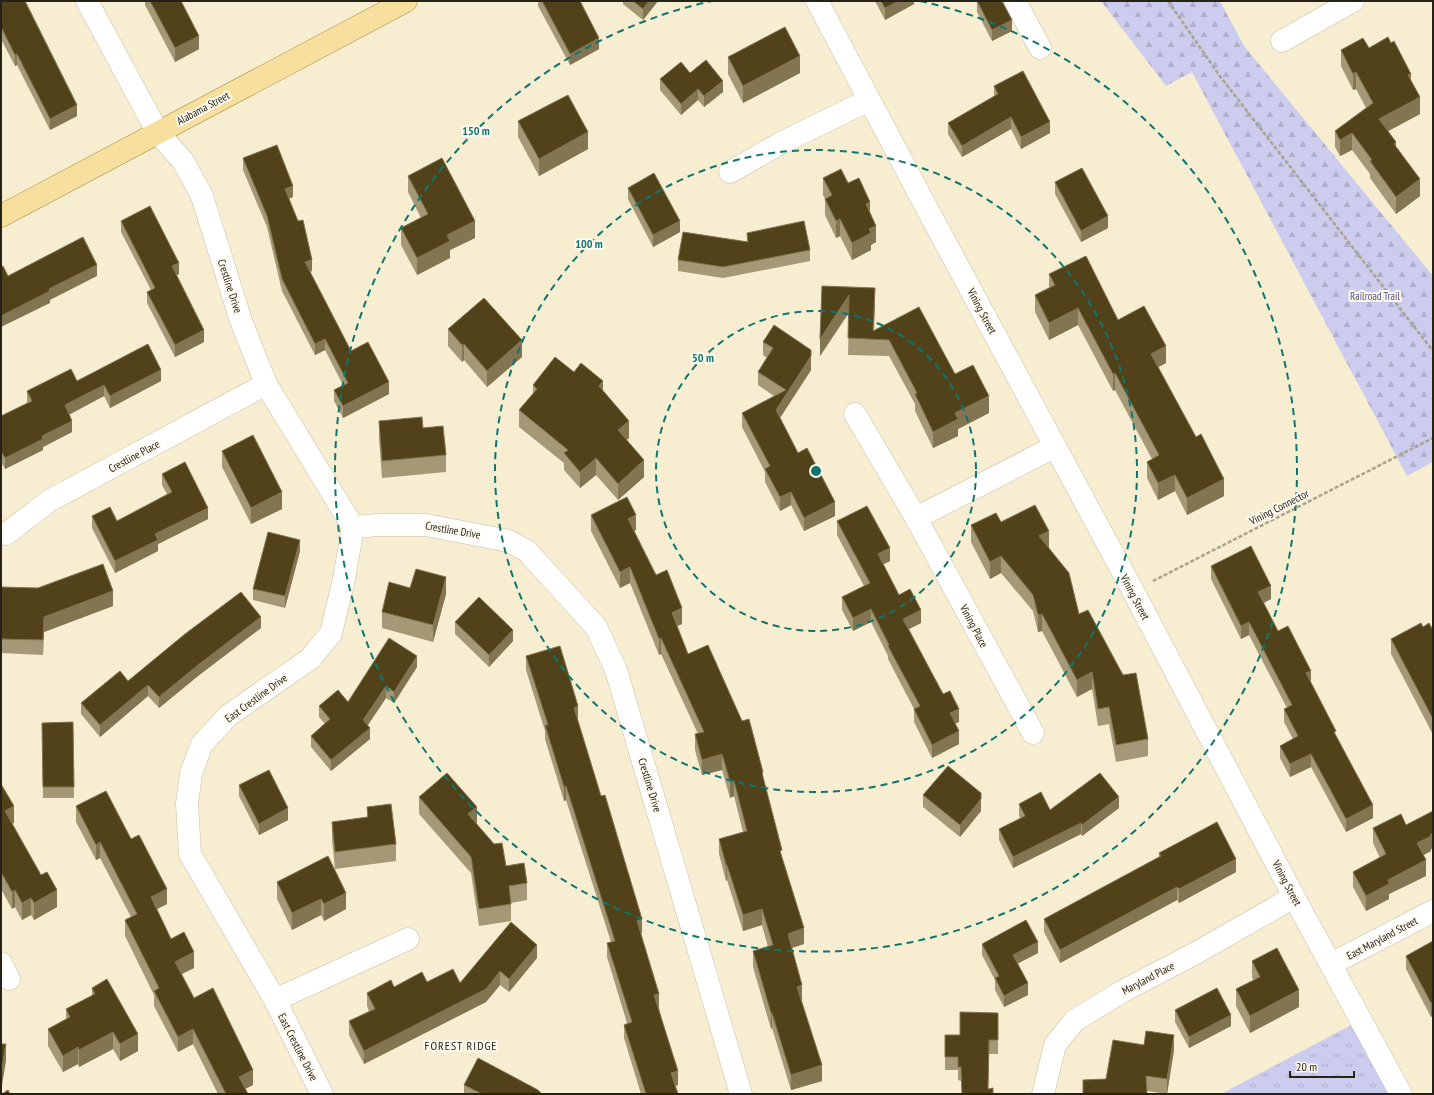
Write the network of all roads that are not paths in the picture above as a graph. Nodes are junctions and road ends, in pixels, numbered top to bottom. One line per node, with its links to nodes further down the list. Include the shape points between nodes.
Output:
1 (87, 1): 9 (street, Crestline Drive)
2 (406, 1): 9 (main road, Alabama Street)
3 (817, 1): 8 (street, Vining Street)
4 (1015, 1): 7 (street)
5 (1353, 1): 6 (street)
6 (1282, 41)
7 (1040, 48)
8 (869, 100): 10 (street, via 781,143); 14 (street, Vining Street)
9 (158, 133): 11 (main road, Alabama Street); 12 (street, Crestline Drive, via 183,161 202,196 241,321)
10 (730, 172)
11 (1, 216)
12 (266, 384): 16 (street, Crestline Drive); 17 (street, Crestline Place, via 49,502)
13 (855, 414): 15 (street, Vining Place)
14 (1054, 447): 15 (street); 19 (street, Vining Street, via 1133,591)
15 (916, 518): 18 (street, Vining Place)
16 (352, 527): 23 (street, East Crestline Drive, via 344,579 331,633 310,658 229,715 202,744 191,773 187,804 190,854); 25 (street, Crestline Drive, via 426,525 509,541 527,551 596,627 616,670)
17 (6, 534)
18 (1033, 733)
19 (1294, 898): 22 (street, Vining Street); 26 (street, Maryland Place, via 1123,991 1074,1021 1055,1045)
20 (1433, 911): 22 (street, East Maryland Street)
21 (408, 939): 23 (street, East Crestline Drive)
22 (1331, 964): 27 (street, Vining Street)
23 (275, 1000): 24 (street, East Crestline Drive)
24 (322, 1094)
25 (741, 1094)
26 (1043, 1094)
27 (1401, 1094)

